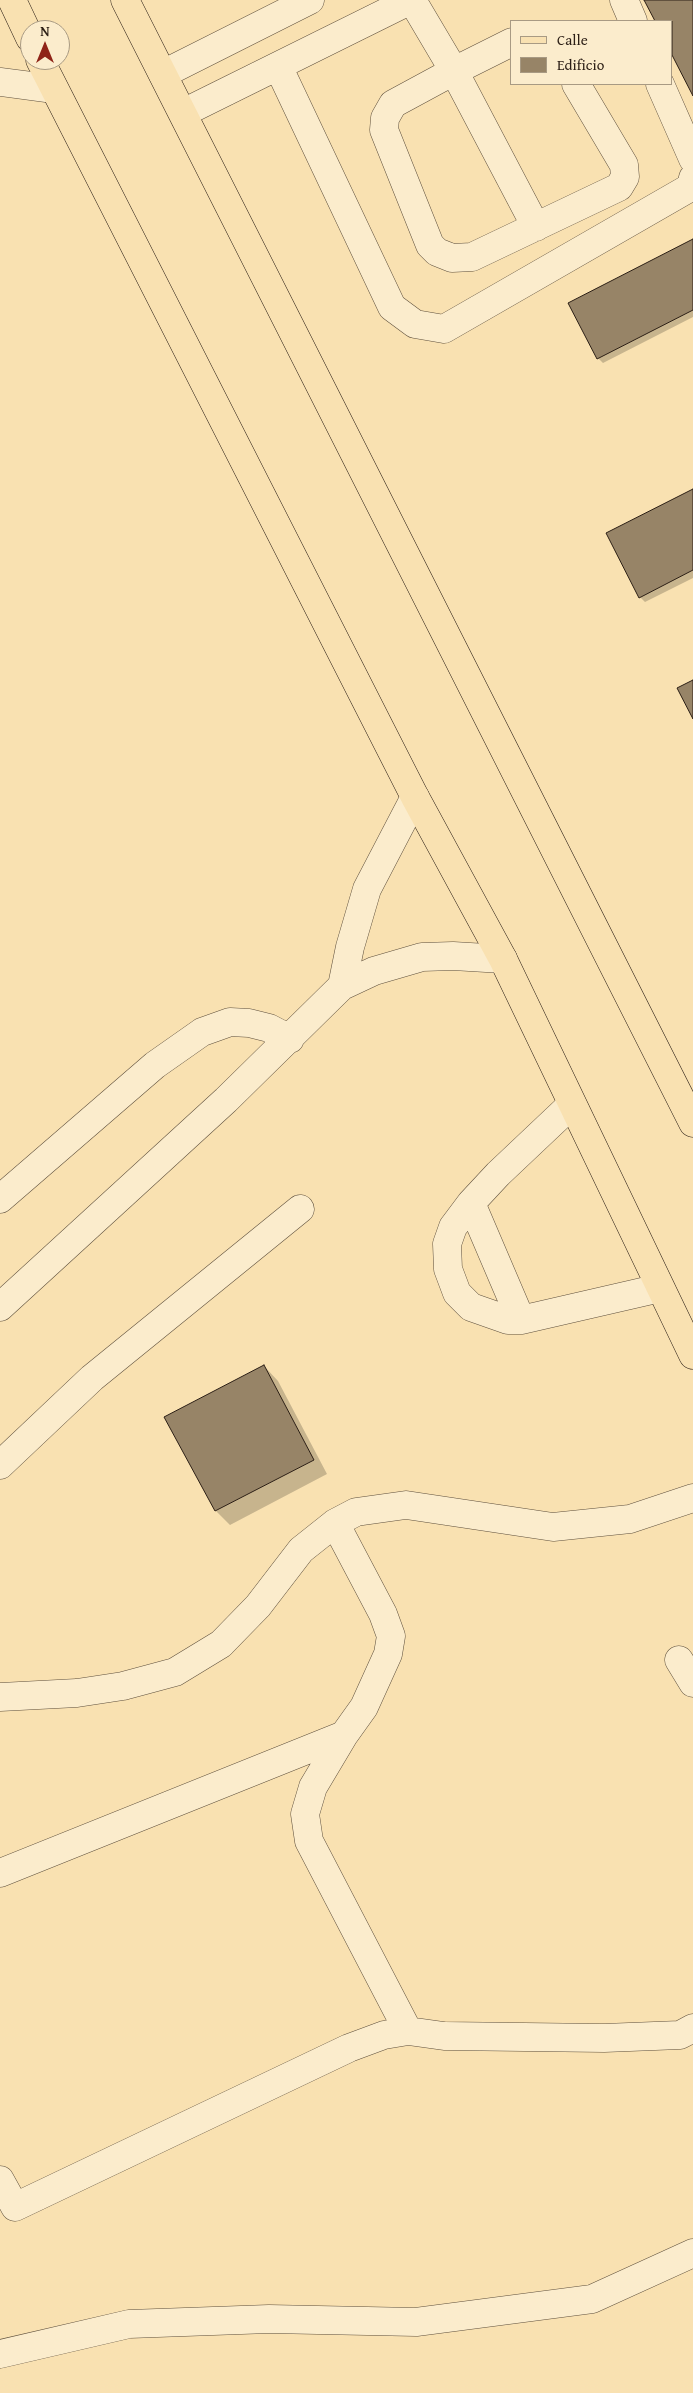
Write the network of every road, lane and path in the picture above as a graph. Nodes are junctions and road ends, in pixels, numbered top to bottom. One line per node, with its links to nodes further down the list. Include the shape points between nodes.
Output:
1 (12, 0): 6 (main road)
2 (125, 0): 12 (main road)
3 (310, 0): 12 (street)
4 (412, 0): 9 (street); 11 (street)
5 (624, 0): 7 (street)
6 (21, 20)
7 (633, 20)
8 (510, 43): 11 (street)
9 (278, 66): 17 (street); 19 (street, via 392,307 415,324 444,329 691,187)
10 (45, 70): 16 (main road)
11 (454, 71): 20 (street); 20 (street, via 393,104 385,118 384,130 430,244 437,252 452,258 472,258)
12 (164, 74): 17 (main road)
13 (0, 82): 16 (street)
14 (577, 85): 20 (street, via 624,165 625,177 619,187)
15 (660, 85): 18 (street)
16 (54, 89): 21 (main road)
17 (184, 113): 26 (main road)
18 (693, 159)
19 (693, 178)
20 (536, 227)
21 (415, 797): 22 (main road); 23 (street, via 367,889)
22 (503, 959): 23 (street, via 422,958 374,971); 25 (main road)
23 (342, 986): 24 (street)
24 (290, 1039): 27 (street, via 269,1028 249,1023 230,1022 202,1032 155,1065); 31 (street)
25 (571, 1105): 28 (street); 30 (main road)
26 (693, 1123)
27 (0, 1199)
28 (471, 1203): 32 (street); 32 (street, via 453,1227 447,1244 448,1269 458,1293 471,1307 499,1317)
29 (300, 1209): 34 (street, via 92,1378)
30 (660, 1288): 32 (street); 33 (main road)
31 (0, 1308)
32 (521, 1320)
33 (693, 1355)
34 (0, 1465)
35 (693, 1498): 36 (street, via 630,1520 553,1527 406,1505 356,1512)
36 (335, 1522): 39 (street, via 301,1550 258,1606 221,1644 174,1672 123,1686); 40 (street, via 383,1614 390,1636 388,1654 364,1707)
37 (679, 1660): 38 (street)
38 (693, 1683)
39 (0, 1698)
40 (344, 1734): 41 (street); 43 (street, via 312,1787 305,1814 309,1840)
41 (0, 1873)
42 (693, 2028): 43 (street, via 680,2035 604,2038 444,2036)
43 (408, 2031): 44 (street, via 384,2035 349,2048 15,2206)
44 (0, 2180)
45 (693, 2253): 46 (street, via 592,2299 416,2322 269,2319 129,2324)
46 (0, 2354)

